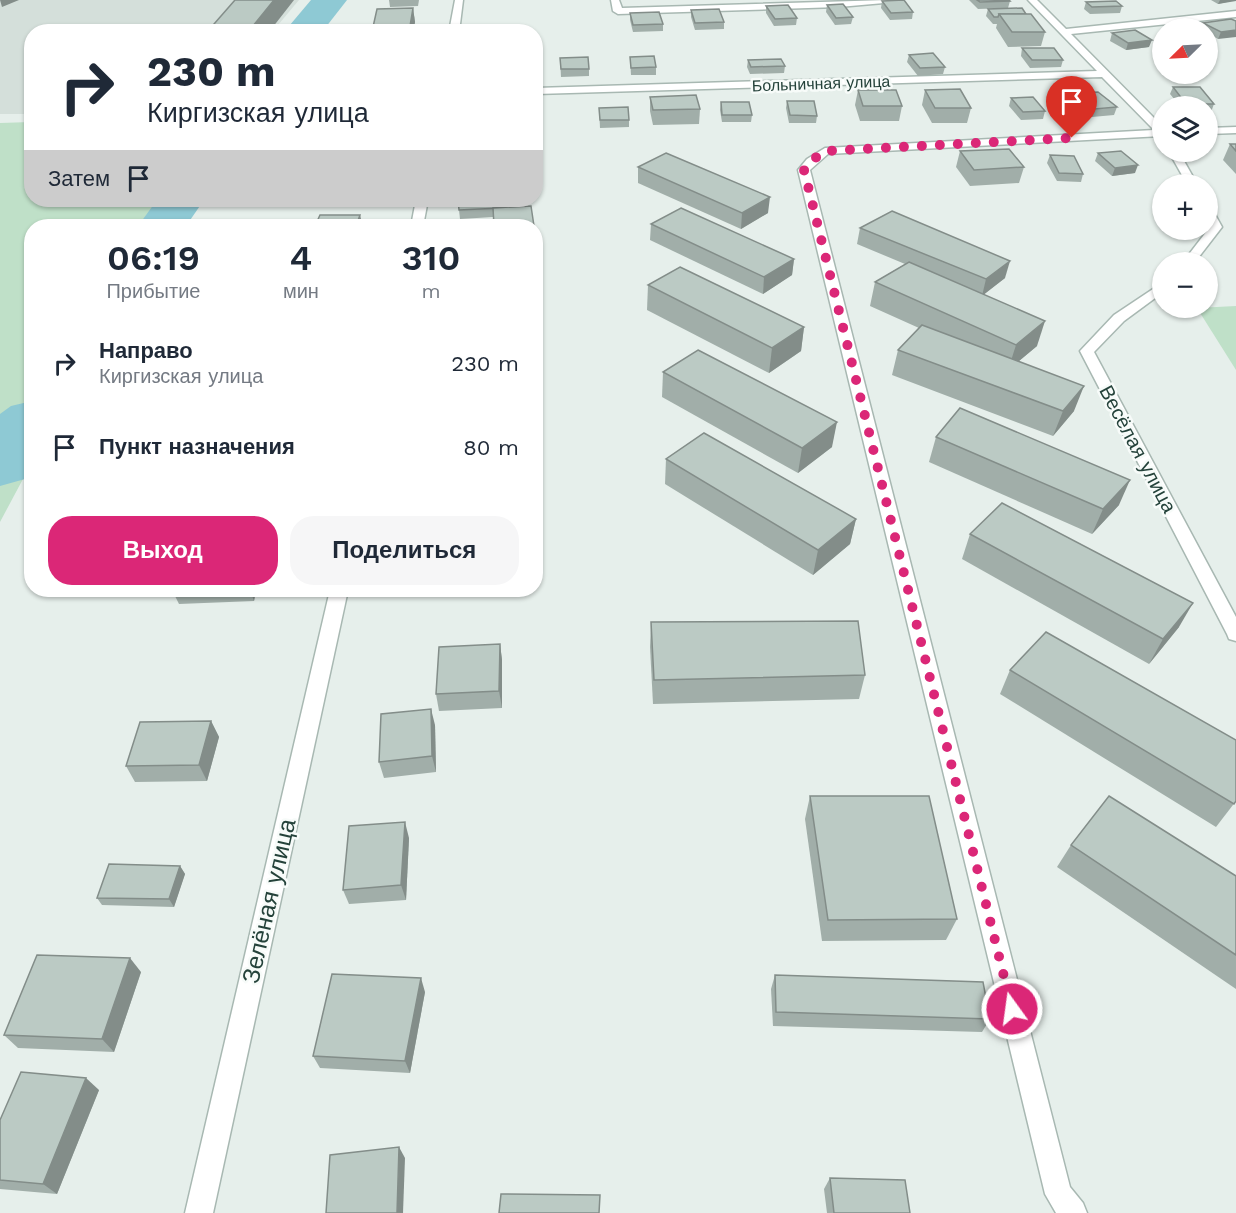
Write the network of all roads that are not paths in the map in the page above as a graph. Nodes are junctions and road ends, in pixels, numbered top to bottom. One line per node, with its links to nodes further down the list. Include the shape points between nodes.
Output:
1 (459, 0): 6 (street)
2 (615, 0): 3 (street, via 618,11)
3 (884, 0)
4 (1032, 0): 7 (street)
5 (1236, 14): 7 (street)
6 (455, 24)
7 (1062, 32): 8 (street)
8 (1106, 74): 9 (street, Больничная улица); 10 (street)
9 (543, 91)
10 (1152, 122)
11 (1236, 130): 12 (street)
12 (1218, 131)
13 (1152, 134): 20 (street, via 825,151 804,170 1058,1194)
14 (1206, 240): 15 (street)
15 (1197, 252)
16 (1152, 294): 18 (street, Весёлая улица, via 1119,318 1087,351)
17 (337, 597): 19 (street, Зелёная улица)
18 (1236, 634)
19 (199, 1213)
20 (1073, 1213)

